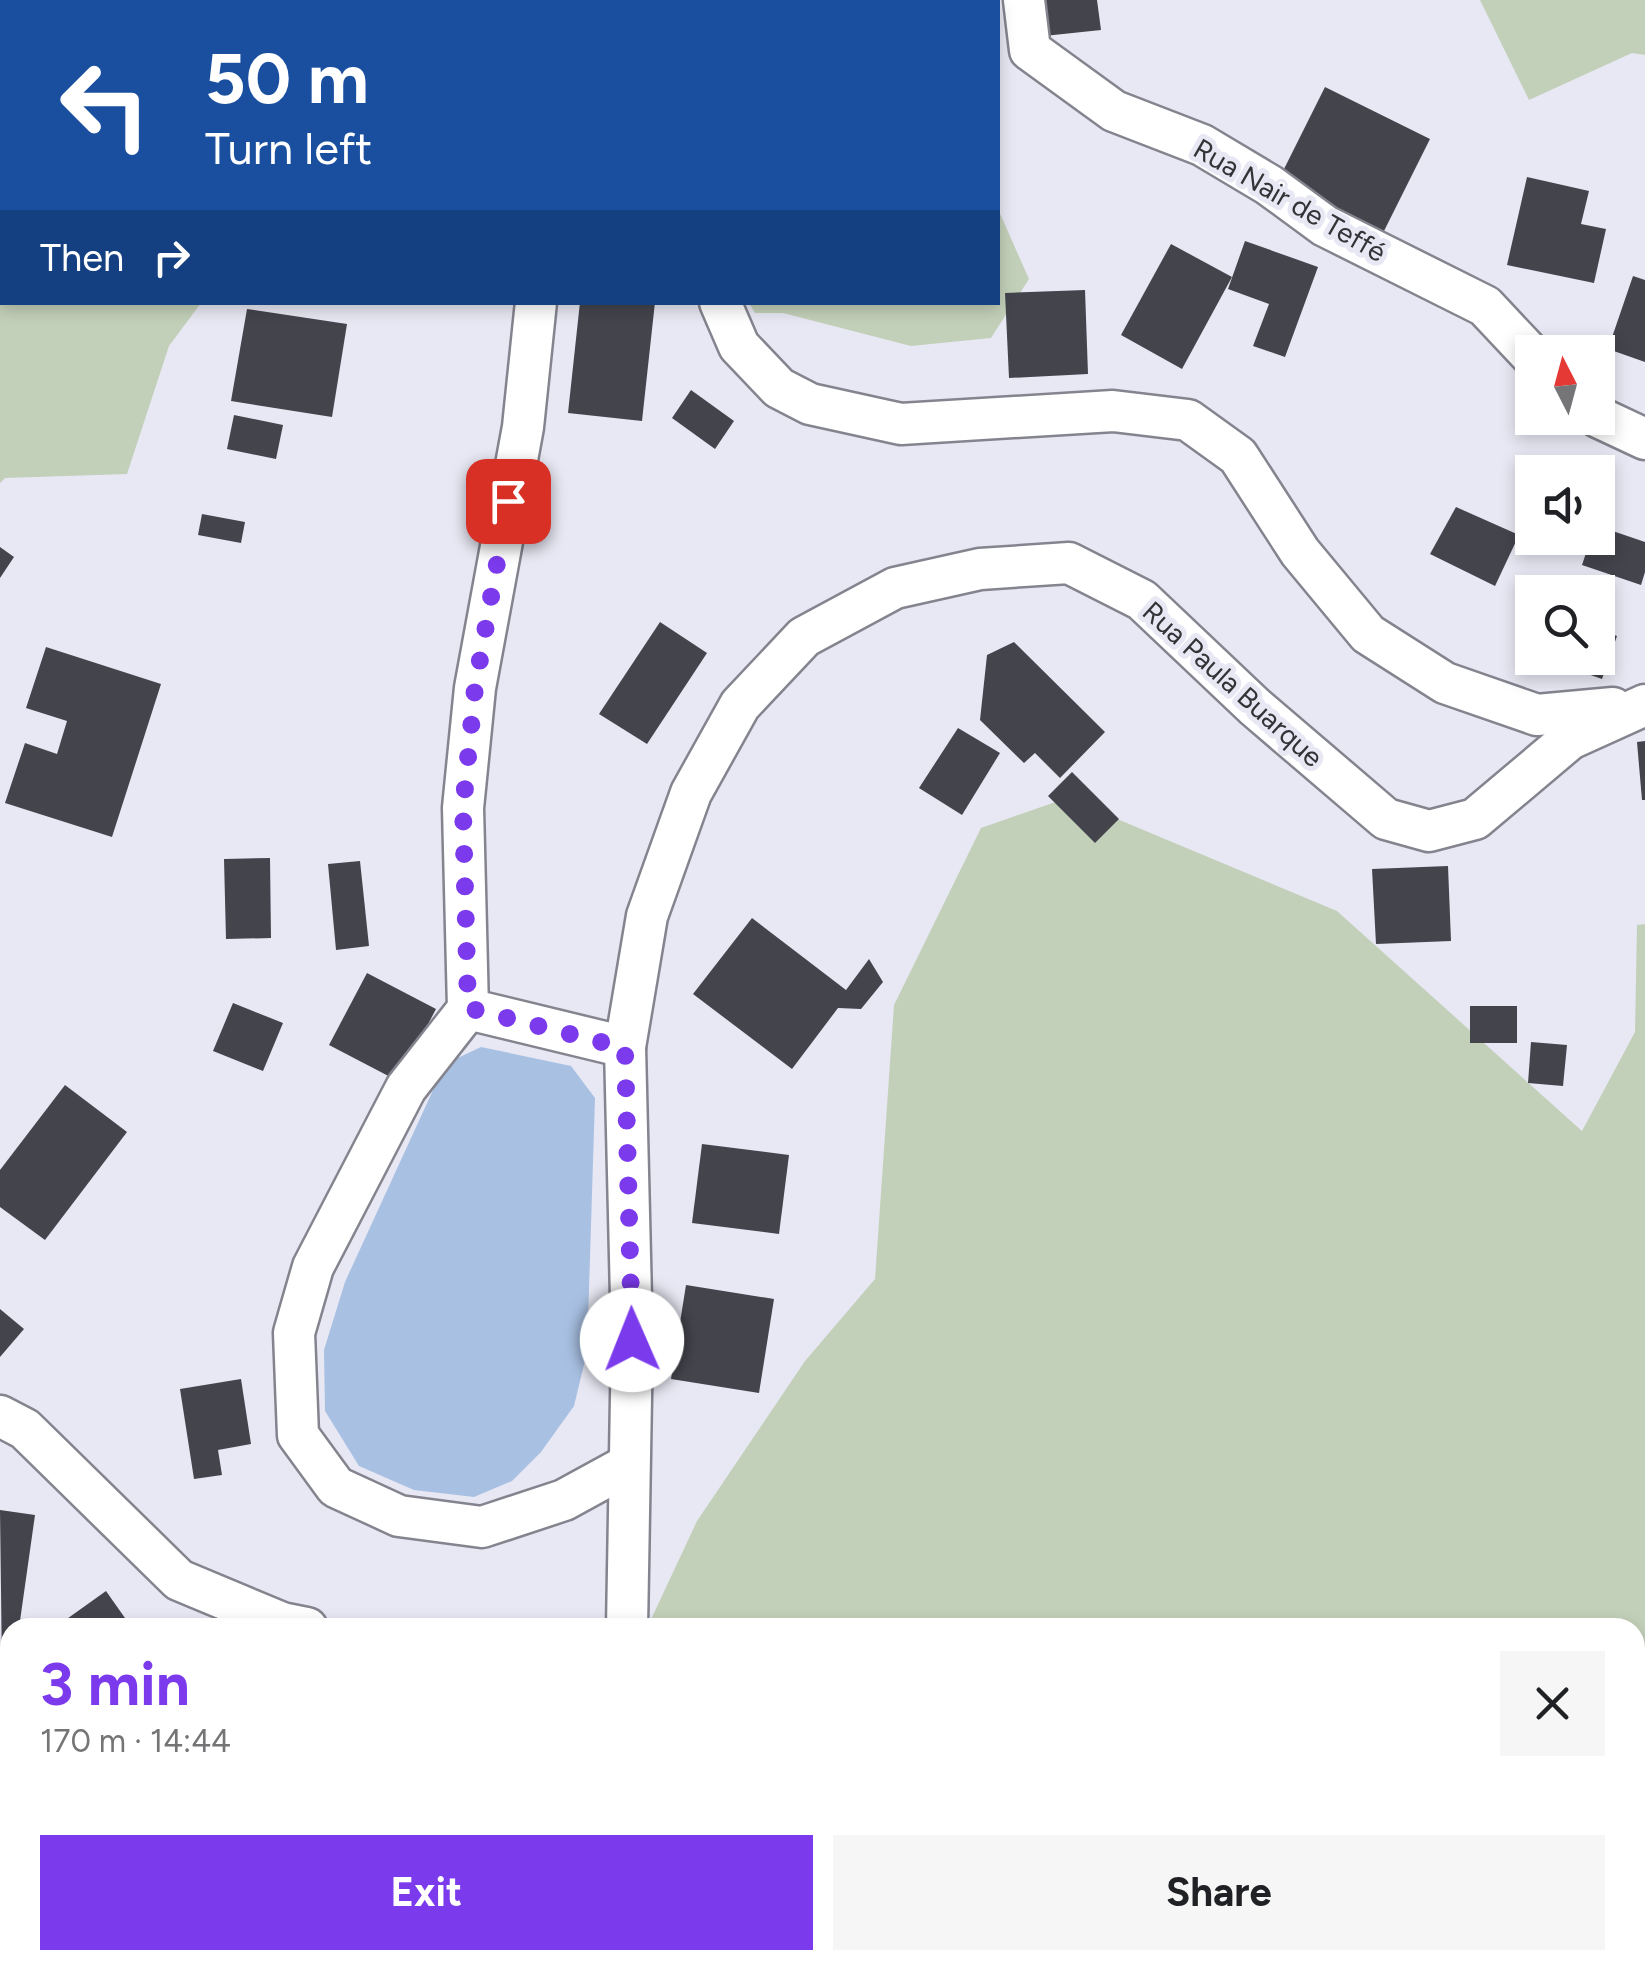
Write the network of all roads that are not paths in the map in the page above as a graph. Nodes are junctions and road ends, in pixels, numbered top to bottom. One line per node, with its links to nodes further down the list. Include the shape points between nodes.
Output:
1 (1024, 0): 4 (street, Rua Nair de Teffé, via 1030,50 1114,111 1202,145 1325,226 1485,306)
2 (536, 305): 8 (street, via 524,426 475,688 463,808)
3 (721, 305): 7 (street, via 739,346 779,388 810,404 901,424 1113,410 1188,420 1238,456 1300,552 1368,634 1446,683 1537,715)
4 (1515, 338)
5 (1615, 426): 6 (street)
6 (1645, 439)
7 (1643, 705): 9 (street, Rua Paula Buarque, via 1570,740 1475,819 1429,831 1386,820 1142,600 1069,563 980,569 895,588 804,636 740,705 691,793 647,916)
8 (468, 1008): 9 (street); 11 (street, via 406,1088 313,1267 294,1333 298,1434 336,1486 399,1516 482,1526 564,1500)
9 (625, 1048): 11 (street, Rua Paula Buarque)
10 (0, 1416): 12 (street, via 25,1428 179,1580)
11 (628, 1464): 13 (street, Rua Paula Buarque)
12 (270, 1618)
13 (627, 1618)

